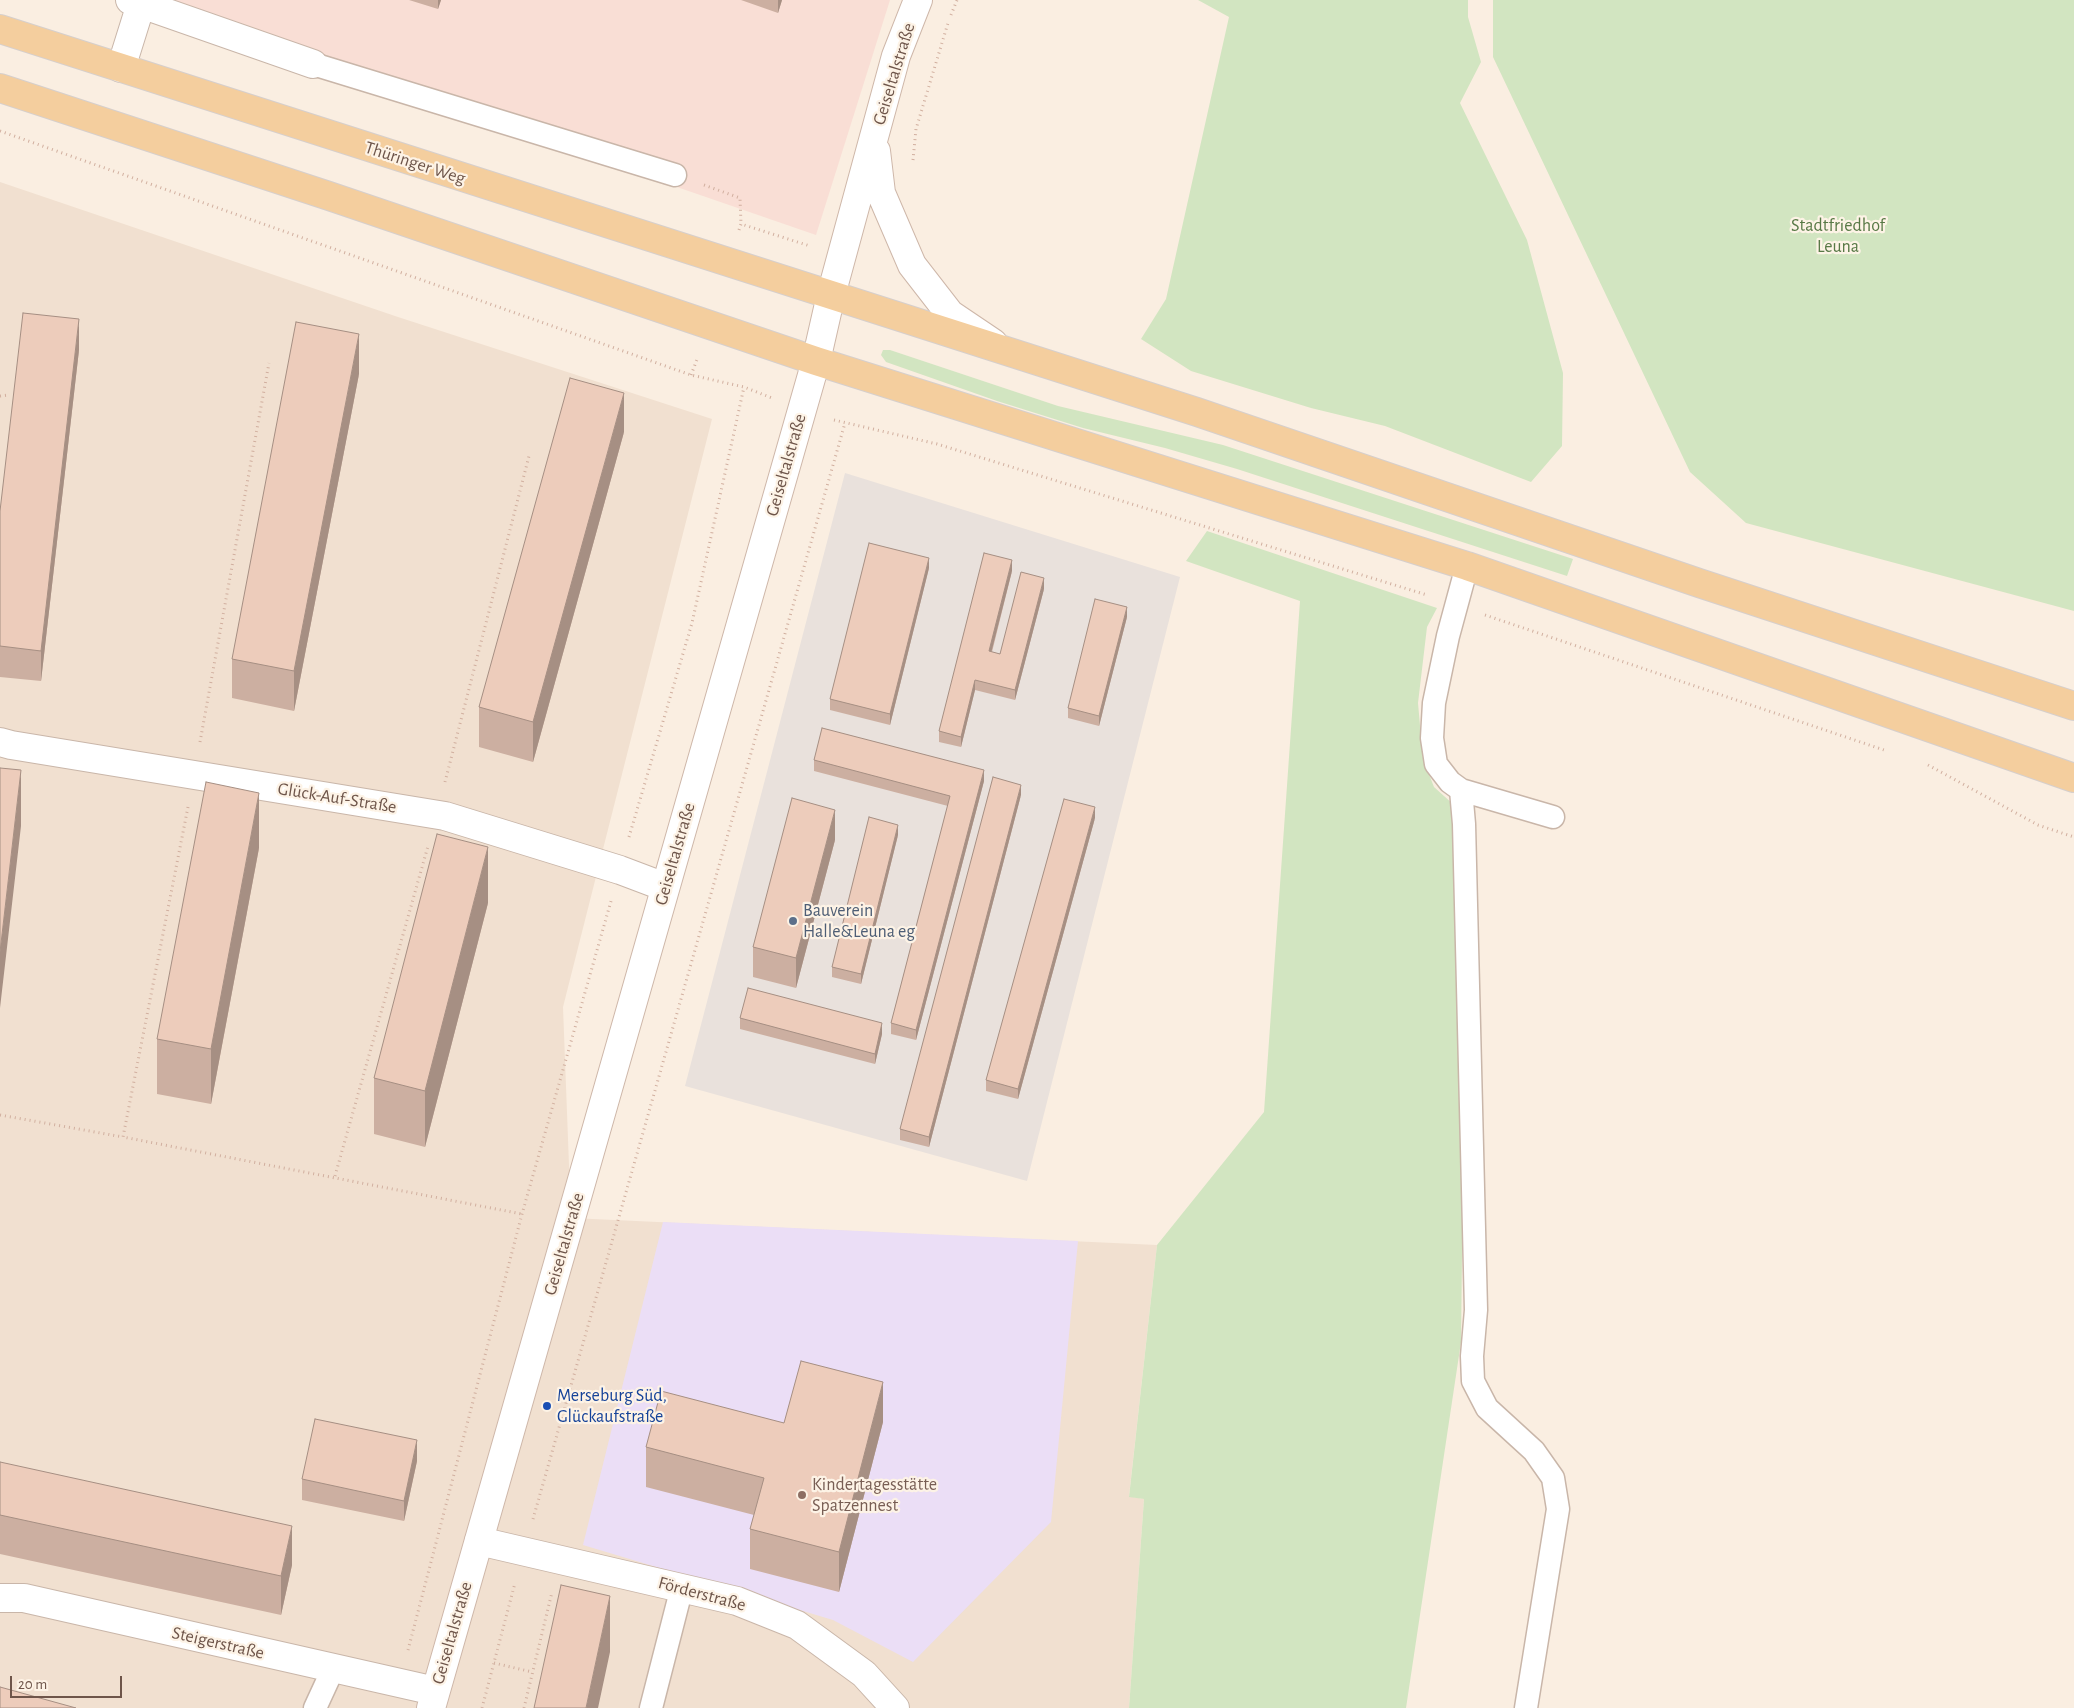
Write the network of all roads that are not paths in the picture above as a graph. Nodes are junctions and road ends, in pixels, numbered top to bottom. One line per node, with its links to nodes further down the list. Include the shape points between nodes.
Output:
1 (918, 0): 7 (street, Geiseltalstraße, via 896,56)
2 (137, 1): 4 (street); 5 (street)
3 (0, 29): 5 (main road, Thüringer Weg)
4 (314, 64): 8 (lane)
5 (121, 68): 9 (main road, Thüringer Weg)
6 (0, 88): 11 (main road)
7 (874, 138): 9 (street, Geiseltalstraße); 10 (street, via 881,192 912,265 950,314)
8 (675, 175)
9 (831, 295): 10 (main road, Thüringer Weg); 11 (street, Geiseltalstraße)
10 (1007, 352): 13 (main road, Thüringer Weg, via 1215,418 1699,583)
11 (816, 361): 12 (main road); 18 (street, Geiseltalstraße)
12 (1467, 566): 15 (main road); 16 (lane, via 1434,703 1432,738 1436,764)
13 (2074, 706)
14 (0, 742): 18 (street, Glück-Auf-Straße, via 445,816)
15 (2074, 778)
16 (1461, 790): 17 (lane); 27 (lane, via 1476,1300 1473,1380 1487,1408 1534,1451 1553,1478 1558,1509)
17 (1553, 817)
18 (665, 887): 19 (street, Geiseltalstraße)
19 (480, 1541): 20 (street, Förderstraße); 23 (street, Geiseltalstraße)
20 (682, 1587): 25 (lane); 26 (street, Förderstraße, via 737,1601 797,1625 864,1674)
21 (0, 1598): 22 (street, Steigerstraße, via 24,1598)
22 (333, 1669): 23 (street, Steigerstraße, via 399,1682); 24 (lane)
23 (433, 1699)
24 (316, 1708)
25 (651, 1708)
26 (895, 1708)
27 (1526, 1708)

